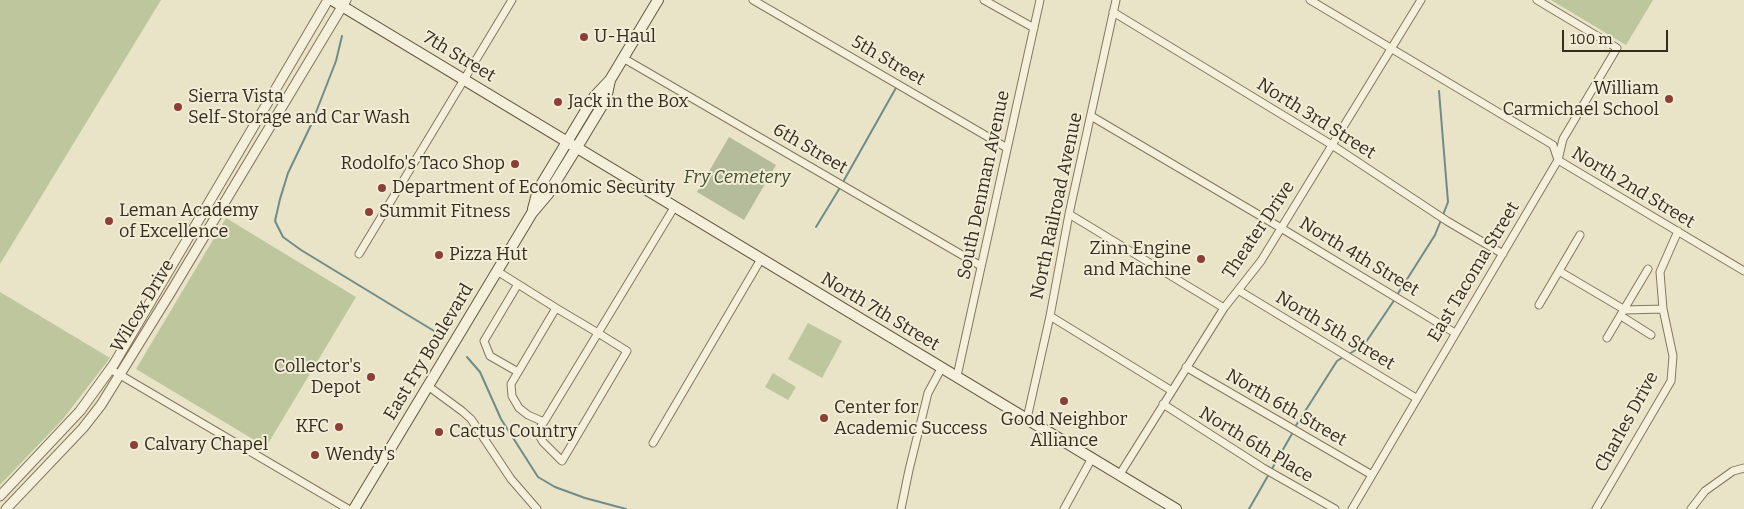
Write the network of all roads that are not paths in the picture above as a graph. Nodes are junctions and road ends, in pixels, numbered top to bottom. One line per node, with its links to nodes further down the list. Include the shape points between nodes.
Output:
1 (328, 0): 53 (street, Wilcox Drive)
2 (332, 0): 12 (main road, 7th Street)
3 (512, 0): 17 (street)
4 (658, 0): 16 (main road, East Fry Boulevard)
5 (754, 0): 23 (street, 5th Street)
6 (984, 0): 14 (street)
7 (1040, 0): 14 (street, South Denman Avenue)
8 (1116, 0): 13 (street, North Railroad Avenue)
9 (1310, 0): 15 (street, North 2nd Street)
10 (1420, 0): 15 (street, Theater Drive)
11 (1537, 0): 24 (street, East Tacoma Street, via 1617,48 1563,138)
12 (344, 3): 17 (main road, 7th Street); 55 (street, Wilcox Drive)
13 (1113, 12): 19 (street, North Railroad Avenue); 21 (street, North 3rd Street)
14 (1034, 28): 23 (street, South Denman Avenue)
15 (1391, 49): 21 (street, Theater Drive); 24 (street, North 2nd Street, via 1553,145)
16 (623, 58): 18 (main road, East Fry Boulevard); 34 (street, 6th Street)
17 (464, 79): 20 (main road, 7th Street); 31 (street)
18 (610, 80): 20 (main road, East Fry Boulevard, via 594,97); 22 (main road, East Fry Boulevard, via 606,98)
19 (1091, 116): 27 (street, North Railroad Avenue); 28 (street, North 4th Street)
20 (568, 141): 22 (main road, North 7th Street); 26 (main road, East Fry Boulevard, via 538,190)
21 (1332, 145): 28 (street, Theater Drive); 32 (street, North 3rd Street)
22 (577, 147): 25 (main road, North 7th Street); 26 (main road, East Fry Boulevard, via 548,194)
23 (1007, 148): 34 (street, South Denman Avenue)
24 (1558, 160): 29 (street, North 2nd Street); 32 (street, East Tacoma Street)
25 (675, 206): 33 (main road, North 7th Street); 47 (street)
26 (532, 213): 36 (main road, East Fry Boulevard)
27 (1069, 214): 43 (street); 46 (street, North Railroad Avenue)
28 (1281, 228): 40 (street, Theater Drive); 48 (street, North 4th Street)
29 (1678, 231): 38 (street, North 2nd Street); 44 (street, Charles Drive, via 1660,272)
30 (1580, 235): 37 (street)
31 (359, 254)
32 (1503, 254): 48 (street, East Tacoma Street)
33 (761, 259): 51 (main road, North 7th Street); 63 (street)
34 (981, 266): 56 (street, South Denman Avenue)
35 (1648, 269): 45 (street)
36 (497, 271): 39 (street); 57 (main road, East Fry Boulevard)
37 (1559, 271): 41 (street); 45 (street)
38 (1744, 271)
39 (518, 284): 42 (street); 54 (street, via 484,341 490,356)
40 (1238, 290): 43 (street, Theater Drive); 59 (street, North 5th Street)
41 (1539, 305)
42 (556, 308): 47 (street); 54 (street)
43 (1224, 308): 52 (street, Theater Drive)
44 (1663, 309): 45 (street); 78 (street, Charles Drive, via 1673,356 1671,381)
45 (1623, 313): 49 (street); 50 (street)
46 (1050, 316): 58 (street); 61 (street, North Railroad Avenue)
47 (598, 333): 62 (street); 62 (street, via 628,351 562,461 543,442 538,432)
48 (1455, 333): 59 (street, East Tacoma Street)
49 (1651, 335)
50 (1606, 338)
51 (942, 367): 56 (main road, North 7th Street); 73 (street, via 928,393)
52 (1186, 367): 58 (street, Theater Drive); 67 (street, North 6th Street)
53 (110, 369): 55 (street); 68 (street, Wilcox Drive, via 80,411)
54 (518, 372): 62 (street, via 511,384 512,396 519,408)
55 (121, 375): 69 (street, Wilcox Drive, via 83,428); 70 (street)
56 (956, 376): 61 (main road, North 7th Street)
57 (428, 386): 71 (main road, East Fry Boulevard); 72 (street, via 471,419 511,479)
58 (1172, 391): 60 (street, Theater Drive)
59 (1416, 398): 67 (street, East Tacoma Street)
60 (1163, 404): 66 (street, Theater Drive); 76 (street, North 6th Place, via 1262,468)
61 (1026, 418): 64 (main road, North 7th Street)
62 (544, 422)
63 (653, 443)
64 (1092, 458): 66 (main road, North 7th Street); 74 (street)
65 (1744, 468): 79 (street, via 1733,471 1705,491)
66 (1120, 474): 75 (main road, North 7th Street)
67 (1372, 475): 77 (street, East Tacoma Street)
68 (0, 496)
69 (6, 509)
70 (348, 509)
71 (354, 509)
72 (537, 509)
73 (901, 509)
74 (1064, 509)
75 (1176, 509)
76 (1335, 509)
77 (1352, 509)
78 (1596, 509)
79 (1691, 509)

